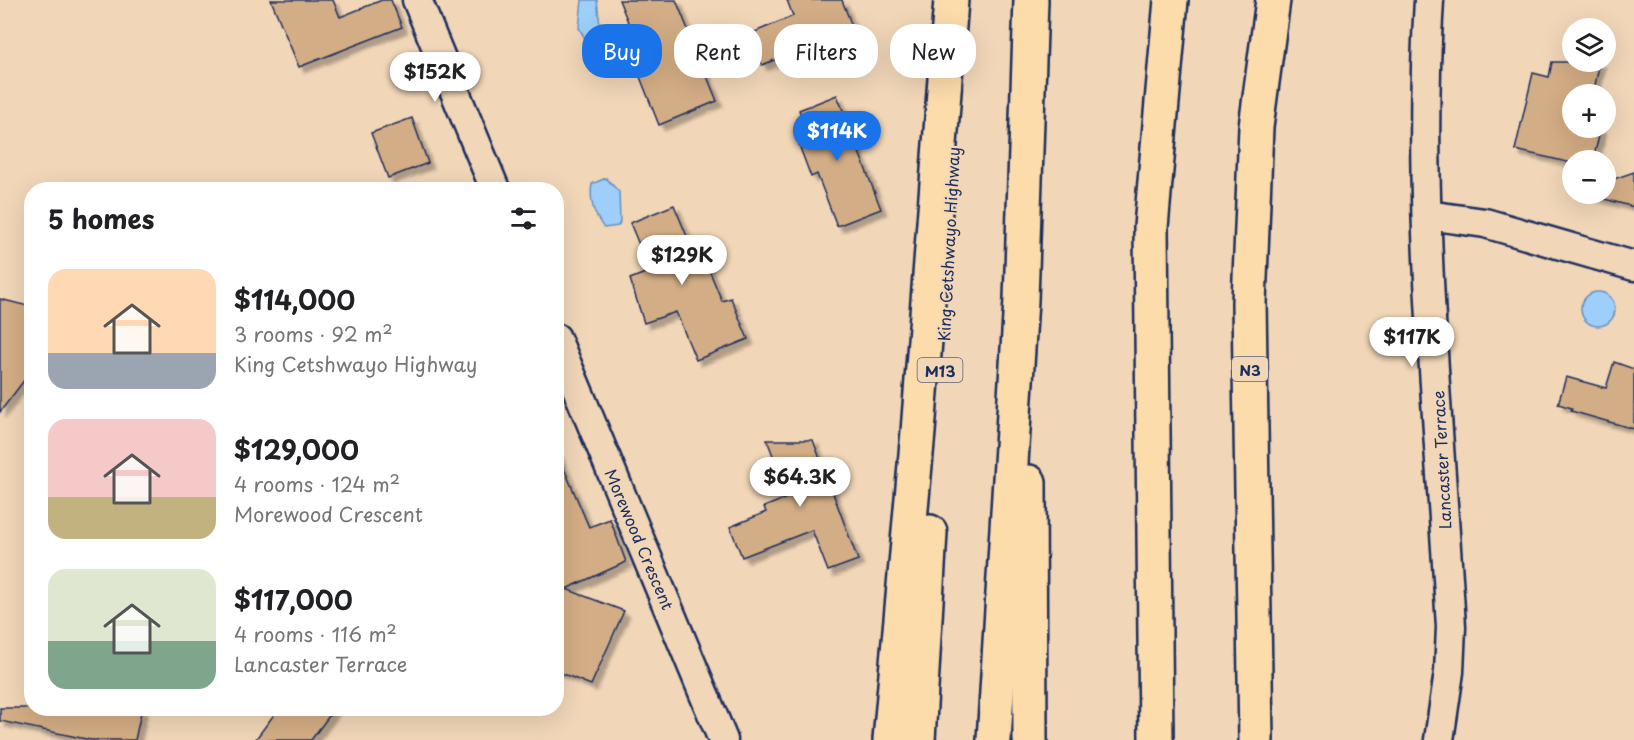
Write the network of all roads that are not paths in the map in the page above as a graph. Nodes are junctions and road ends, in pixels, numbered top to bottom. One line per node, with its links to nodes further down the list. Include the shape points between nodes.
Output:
1 (417, 0): 8 (street)
2 (951, 0): 14 (highway)
3 (958, 0): 15 (highway, King Cetshwayo Highway / M13, via 949,231)
4 (1031, 0): 11 (highway)
5 (1171, 0): 18 (highway, via 1151,227)
6 (1273, 0): 19 (highway, N3, via 1256,127 1249,303)
7 (1429, 0): 9 (street, Lancaster Terrace, via 1425,60)
8 (492, 182)
9 (1427, 215): 10 (street, via 1485,223); 20 (street, Lancaster Terrace, via 1451,627)
10 (1634, 266)
11 (1021, 300): 16 (highway); 17 (highway, via 1031,521)
12 (564, 357): 13 (street, Morewood Crescent)
13 (723, 740)
14 (890, 740)
15 (918, 740)
16 (994, 740)
17 (1030, 740)
18 (1156, 740)
19 (1256, 740)
20 (1439, 740)

